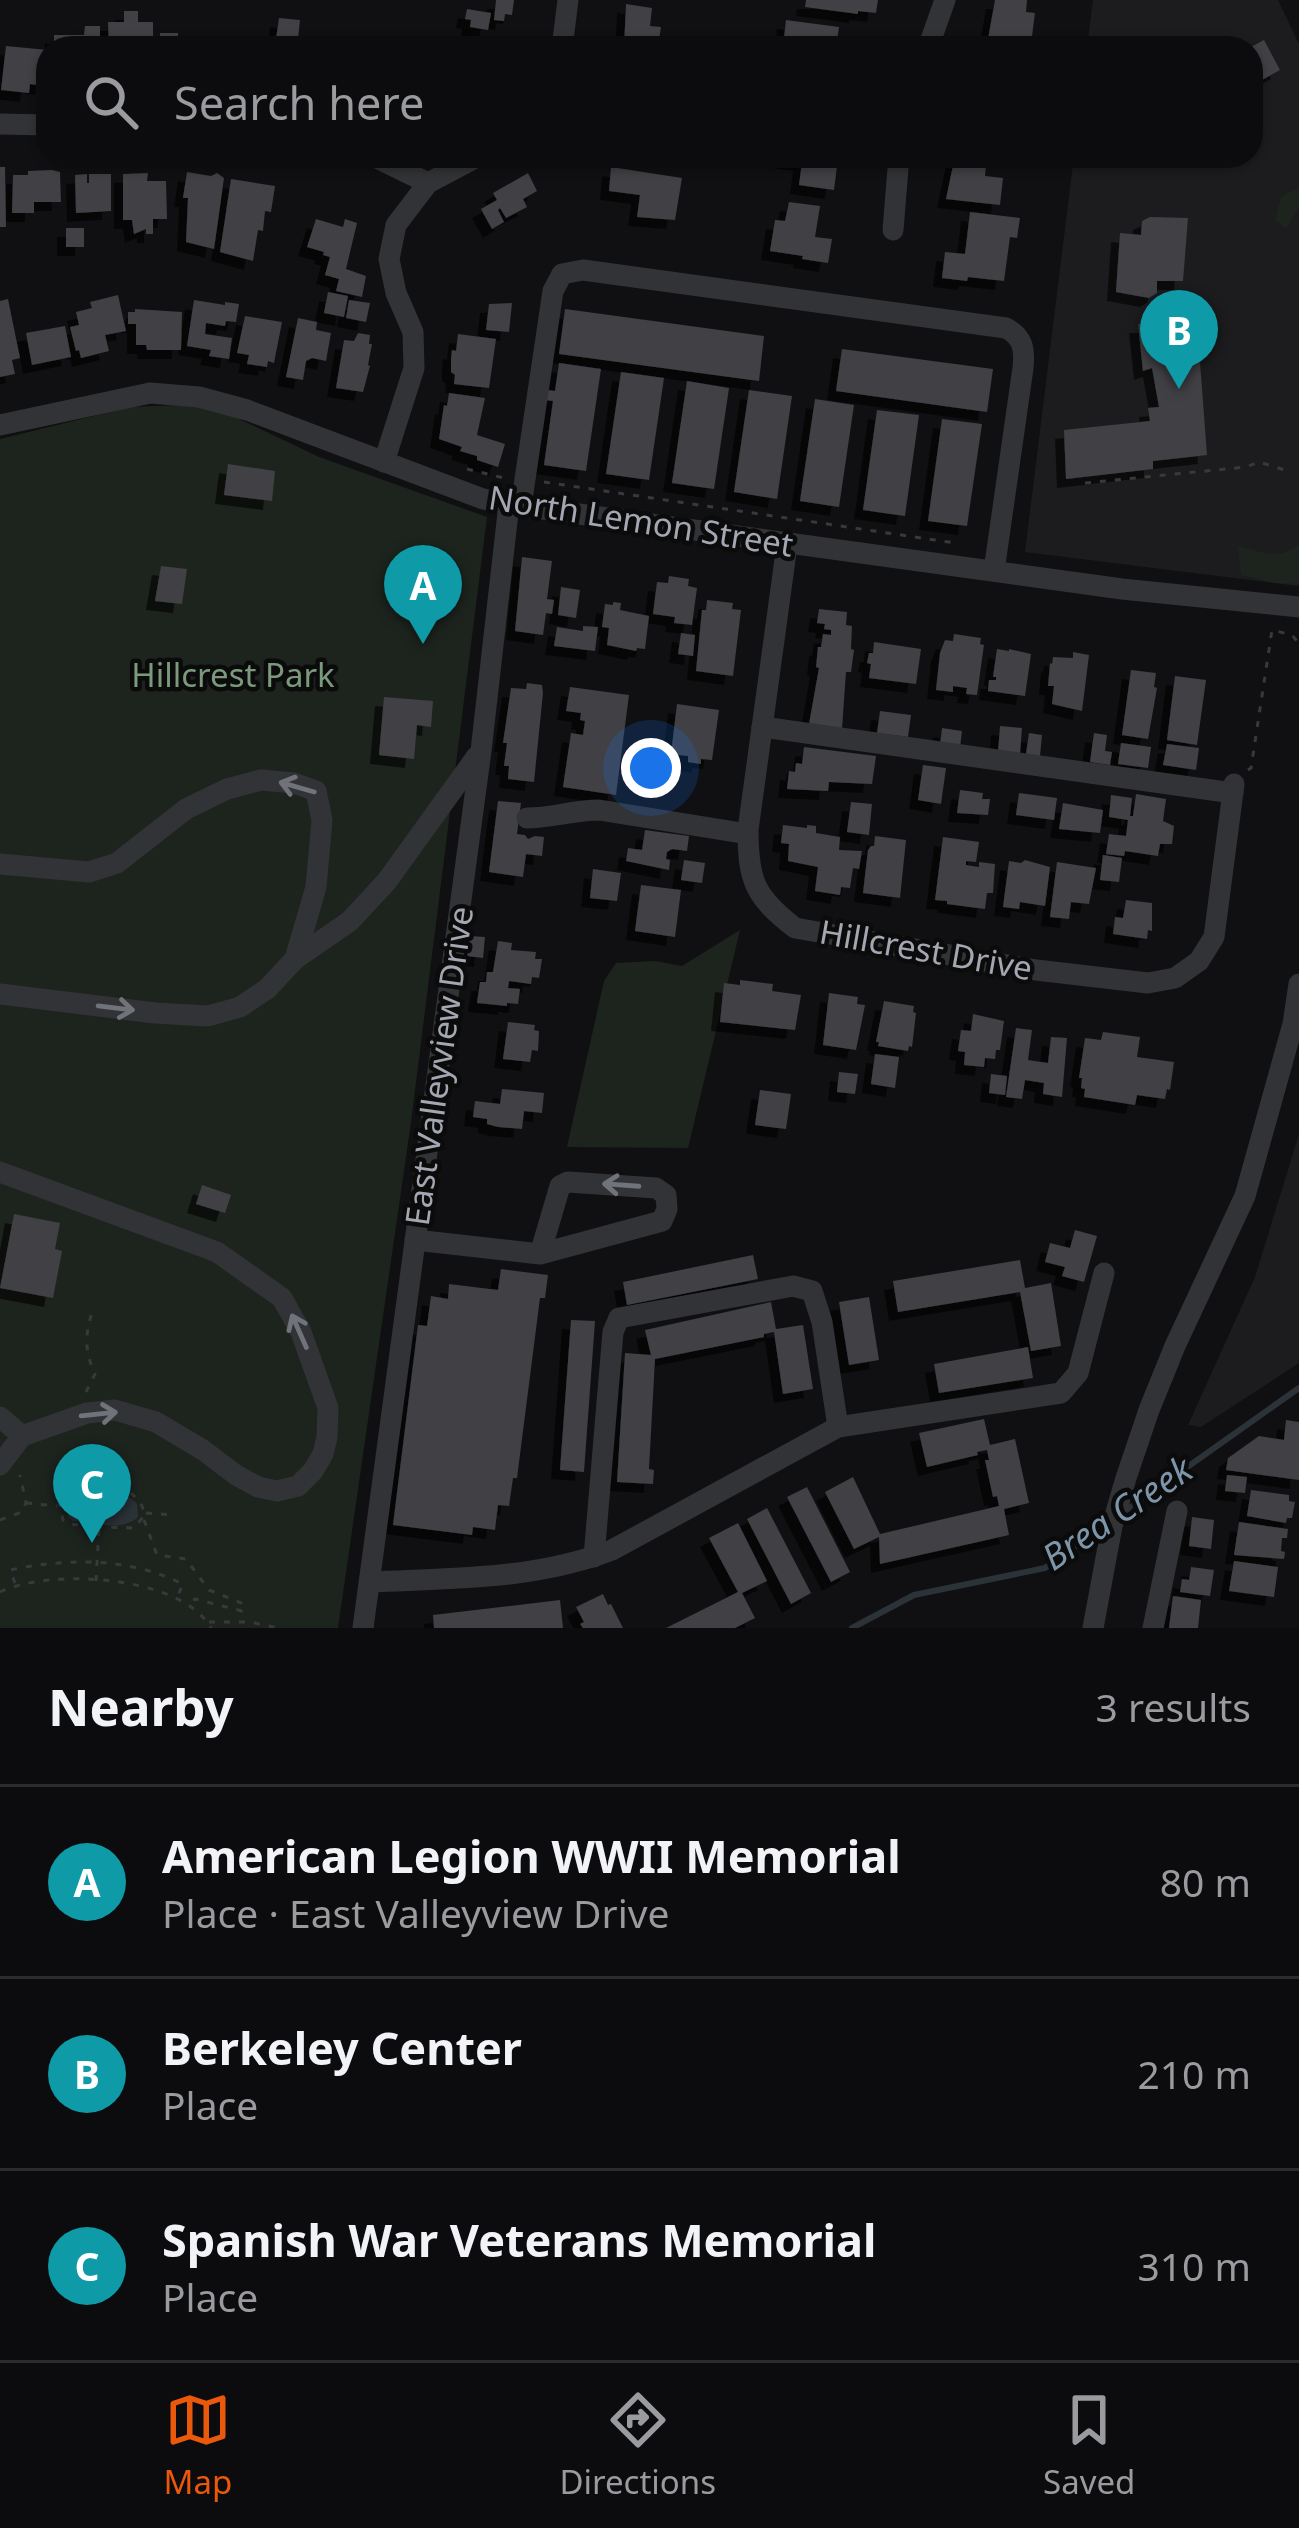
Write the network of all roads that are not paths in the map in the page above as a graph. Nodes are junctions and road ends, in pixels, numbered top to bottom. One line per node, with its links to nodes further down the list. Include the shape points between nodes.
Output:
1 (568, 0): 3 (street)
2 (945, 0): 4 (street)
3 (564, 36)
4 (932, 36)
5 (0, 124): 6 (street)
6 (36, 125)
7 (397, 168): 10 (street)
8 (456, 168): 10 (street)
9 (898, 168): 11 (street)
10 (428, 183): 13 (street, via 396,225 389,259 413,332 414,368)
11 (893, 230)
12 (0, 425): 13 (street, North Lemon Street, via 150,393 199,397)
13 (384, 462): 14 (street, North Lemon Street)
14 (515, 505): 15 (street, North Lemon Street); 16 (street, East Valleyview Drive, via 562,274 583,270 1006,328 1025,350); 19 (street, East Valleyview Drive)
15 (787, 544): 16 (street, North Lemon Street); 18 (street, Hillcrest Drive)
16 (994, 571): 17 (street, North Lemon Street)
17 (1299, 607)
18 (762, 727): 21 (street, Hillcrest Drive); 21 (street, Hillcrest Drive, via 1233,789 1214,937 1175,978 1148,983 796,928 768,907 756,885)
19 (481, 751): 24 (street); 29 (street, East Valleyview Drive)
20 (527, 818): 21 (street, via 599,810)
21 (748, 834)
22 (0, 863): 23 (street, one-way to 22, via 316,791 261,780 185,809 117,862 89,872)
23 (316, 886): 24 (street, via 330,914); 25 (street)
24 (350, 921): 25 (street)
25 (295, 958): 27 (street, one-way to 25, via 208,1016 240,1007)
26 (1299, 984): 39 (street, via 1245,1196 1175,1346 1126,1478)
27 (0, 994)
28 (0, 1172): 34 (street, one-way to 28, via 88,1413 115,1411 156,1422 236,1475 278,1491 313,1471 328,1408 282,1298 217,1252)
29 (416, 1240): 30 (street); 37 (street, East Valleyview Drive)
30 (539, 1254): 30 (street, one-way to 30, via 662,1221 666,1195 568,1182)
31 (1104, 1274): 33 (street, via 1078,1372 1061,1394)
32 (0, 1417): 34 (street)
33 (838, 1426): 36 (street); 36 (street, via 812,1291 793,1286 619,1318)
34 (11, 1451)
35 (1177, 1511): 40 (street)
36 (594, 1557): 37 (street, via 512,1576)
37 (370, 1582): 38 (street, East Valleyview Drive)
38 (363, 1628)
39 (1093, 1628)
40 (1154, 1628)

